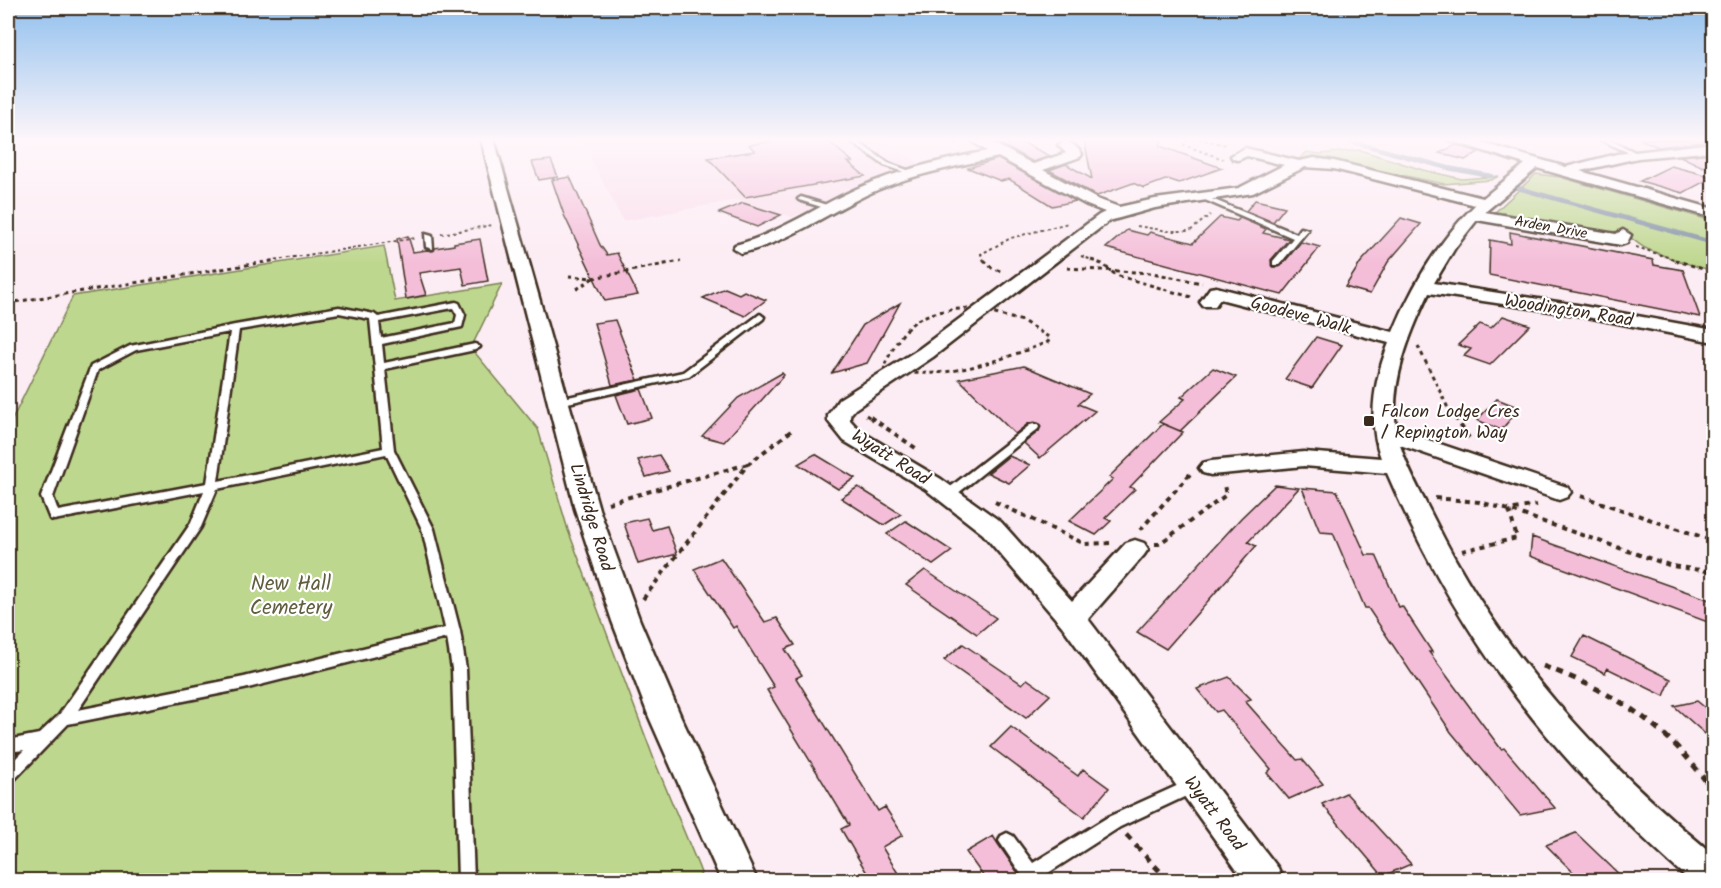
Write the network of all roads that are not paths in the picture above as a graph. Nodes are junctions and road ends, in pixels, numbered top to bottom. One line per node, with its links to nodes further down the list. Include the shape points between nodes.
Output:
1 (498, 180): 29 (street, Lindridge Road)
2 (889, 180): 10 (street)
3 (1050, 180): 12 (street)
4 (1269, 180): 8 (street, Wyatt Road, via 1240,192)
5 (1385, 180): 11 (street, Wyatt Road)
6 (1514, 180): 11 (street)
7 (1596, 180): 13 (street)
8 (1200, 196): 12 (street, Wyatt Road, via 1142,204); 18 (lane, via 1301,233)
9 (801, 199): 10 (lane)
10 (831, 208): 17 (street, via 759,244)
11 (1480, 209): 15 (street, Arden Drive); 19 (street, via 1448,246)
12 (1118, 212): 36 (street, Wyatt Road, via 1104,218 926,353 847,404 839,415 852,436)
13 (1713, 214)
14 (428, 236): 16 (lane)
15 (1622, 238)
16 (430, 247)
17 (741, 248)
18 (1276, 263)
19 (1425, 287): 24 (street, Woodington Road); 25 (street)
20 (1213, 297): 25 (street, Goodeve Walk)
21 (760, 317): 29 (lane, via 686,374)
22 (375, 320): 23 (lane, via 339,310); 26 (lane); 26 (lane, via 456,305 461,315 459,325)
23 (235, 328): 35 (lane); 35 (lane, via 133,348 94,368 47,497 54,516)
24 (1713, 336)
25 (1407, 339): 31 (street, via 1387,377)
26 (377, 342): 28 (lane)
27 (475, 346): 28 (lane)
28 (380, 367): 32 (lane)
29 (559, 402): 50 (street, Lindridge Road, via 587,509 626,621)
30 (1034, 427): 36 (lane)
31 (1387, 433): 33 (street); 37 (street)
32 (389, 450): 35 (lane); 40 (lane, via 428,529)
33 (1396, 466): 34 (street, via 1304,459); 48 (street, via 1438,557 1477,623 1532,697 1600,774)
34 (1211, 468)
35 (212, 486): 41 (lane, via 197,524)
36 (956, 489): 39 (street, Wyatt Road)
37 (1563, 497)
38 (1137, 546): 39 (street)
39 (1072, 619): 45 (street, Wyatt Road)
40 (453, 632): 41 (lane, via 244,683); 49 (lane, via 459,669)
41 (64, 719): 42 (lane)
42 (43, 740): 43 (lane); 44 (lane)
43 (8, 746)
44 (8, 776)
45 (1194, 784): 47 (lane, via 1114,822); 51 (street, Wyatt Road)
46 (1007, 841): 47 (lane)
47 (1033, 877)
48 (1713, 878)
49 (466, 880)
50 (739, 880)
51 (1265, 880)

